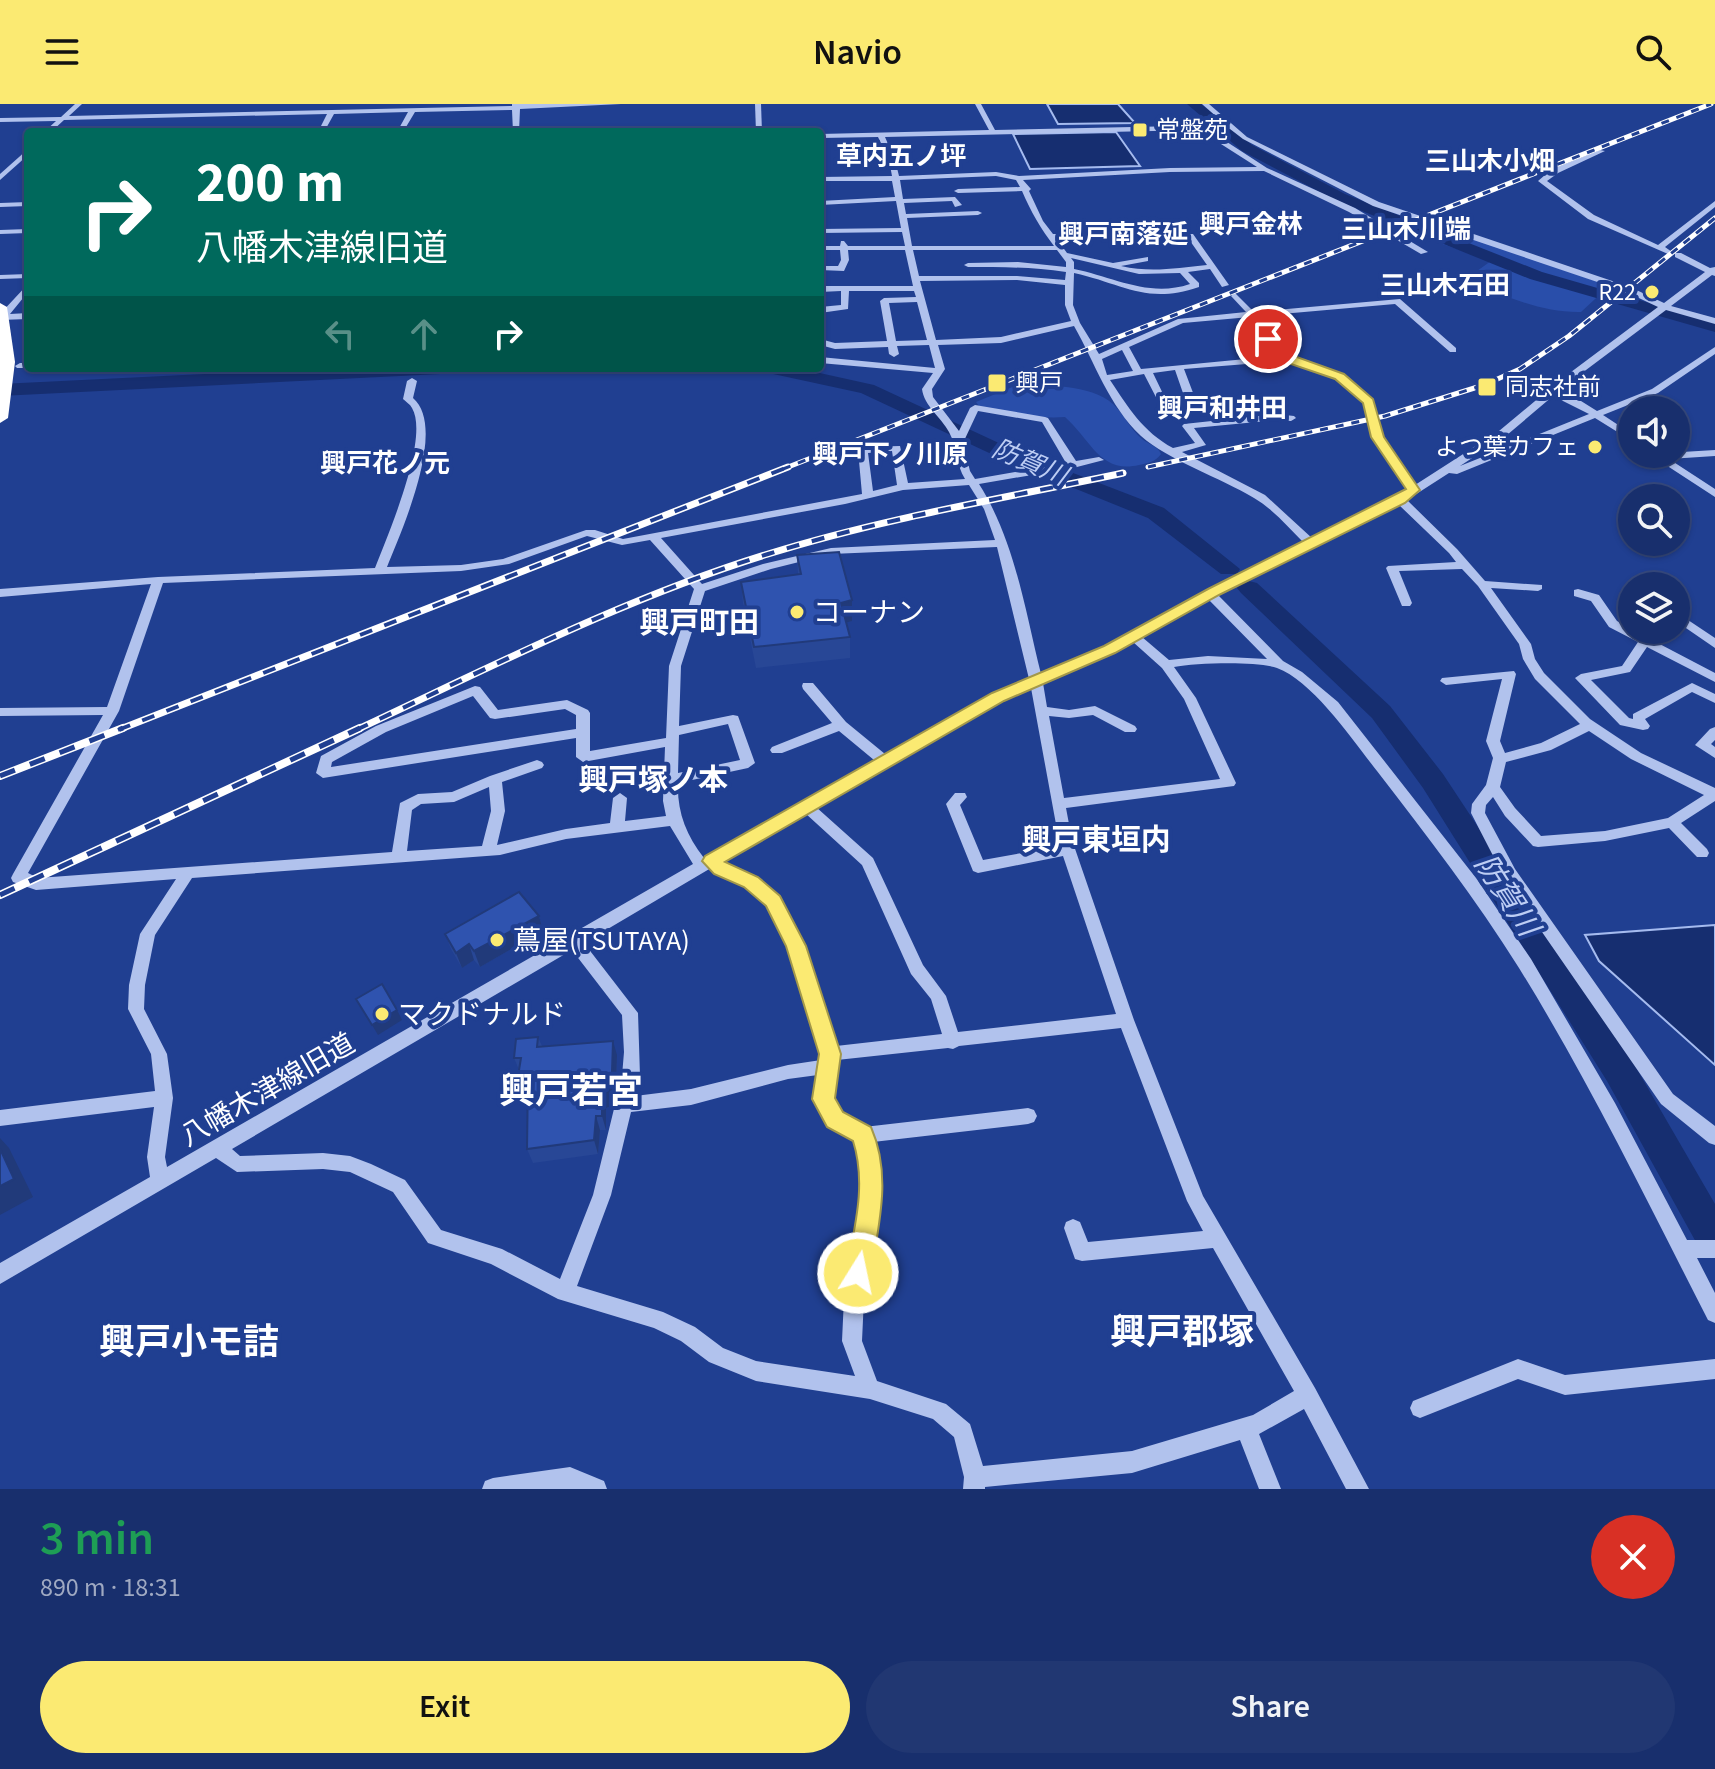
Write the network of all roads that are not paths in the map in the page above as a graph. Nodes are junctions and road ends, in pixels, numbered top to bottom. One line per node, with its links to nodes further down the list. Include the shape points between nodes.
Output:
1 (79, 104): 13 (street)
2 (166, 104): 12 (street)
3 (618, 104): 7 (street)
4 (758, 104): 21 (street)
5 (978, 104): 23 (street)
6 (1205, 104): 16 (street)
7 (516, 106): 10 (street); 20 (street)
8 (294, 107): 11 (street); 12 (street, via 232,116)
9 (412, 107): 10 (street); 11 (street); 19 (street)
10 (478, 108): 14 (street)
11 (332, 111): 18 (street)
12 (153, 117): 13 (street)
13 (61, 119): 15 (street); 17 (street)
14 (472, 119)
15 (0, 120)
16 (1228, 127): 22 (street); 76 (street, via 1376,204 1627,289)
17 (51, 128)
18 (323, 128)
19 (402, 128)
20 (516, 128)
21 (759, 128)
22 (1201, 128): 23 (street); 29 (street)
23 (992, 130): 24 (street)
24 (881, 135): 25 (street); 30 (street)
25 (824, 136)
26 (1602, 151): 40 (street, via 1542,181 1591,217 1663,250)
27 (24, 158): 28 (street); 31 (street)
28 (10, 159)
29 (1265, 169): 33 (street); 56 (street)
30 (896, 177): 32 (street); 33 (street); 37 (street)
31 (0, 178)
32 (850, 178): 34 (street); 38 (street)
33 (1019, 178): 35 (street)
34 (824, 179)
35 (1027, 189): 36 (street); 51 (street, via 1032,210)
36 (958, 191)
37 (900, 200): 38 (street); 43 (street, via 955,199); 45 (street)
38 (853, 201): 39 (street)
39 (824, 203)
40 (1715, 203)
41 (24, 204): 42 (street)
42 (0, 205)
43 (958, 205)
44 (978, 213): 45 (street)
45 (904, 216): 46 (street)
46 (907, 230): 49 (street); 53 (street)
47 (24, 231): 50 (street)
48 (824, 231): 49 (street)
49 (841, 231): 54 (street)
50 (0, 232)
51 (1048, 236): 55 (street); 61 (street, via 1181,234 1190,236)
52 (824, 248): 54 (street)
53 (910, 249): 54 (street); 55 (street); 68 (street)
54 (845, 250): 62 (street, via 841,269)
55 (1061, 252): 60 (street); 63 (street)
56 (1424, 252)
57 (1678, 255): 65 (street)
58 (1145, 259): 60 (street)
59 (968, 265): 63 (street)
60 (1112, 265): 64 (street, via 1150,273)
61 (1209, 267): 64 (street); 70 (street)
62 (824, 268)
63 (1070, 270): 64 (street, via 1165,295 1196,285); 69 (street)
64 (1181, 270)
65 (1714, 271): 76 (street, 八幡木津線旧道)
66 (24, 276): 67 (street)
67 (0, 277)
68 (917, 283): 69 (street, via 1017,278); 72 (street); 75 (street)
69 (1070, 283): 82 (street, via 1069,305)
70 (1225, 285)
71 (824, 289): 72 (street)
72 (845, 289): 77 (street, via 845,307)
73 (24, 291): 78 (street)
74 (1235, 296): 79 (street)
75 (921, 299): 84 (street); 85 (street, via 884,301)
76 (1664, 307): 81 (street); 98 (street, 八幡木津線旧道)
77 (824, 310)
78 (1, 314): 80 (street); 100 (highway, via 9,340)
79 (1252, 314): 86 (street, via 1181,321); 87 (street, via 1397,301); 90 (street)
80 (24, 316)
81 (1715, 321)
82 (1076, 323): 84 (street, via 1001,340); 89 (street)
83 (824, 343): 85 (street)
84 (932, 344): 85 (street); 94 (street)
85 (893, 345): 93 (street)
86 (1124, 346): 89 (street); 95 (street)
87 (1453, 350)
88 (1714, 351): 99 (street, via 1655,391)
89 (1097, 358): 96 (street)
90 (1286, 358): 92 (street); 113 (street, via 1339,376 1369,402 1378,437)
91 (824, 360): 93 (street)
92 (1178, 367): 95 (street); 95 (street, via 1190,398 1162,401)
93 (897, 368): 94 (street)
94 (938, 371): 103 (street, via 928,397)
95 (1142, 372): 96 (street)
96 (1104, 378): 104 (street, via 1146,435)
97 (412, 381): 121 (street, via 408,399 418,408 422,425 419,457)
98 (1552, 392): 99 (street); 110 (street, 八幡木津線旧道, via 1503,433)
99 (1596, 413): 102 (street); 110 (street)
100 (0, 418)
101 (1291, 418): 104 (street, via 1187,426 1201,445)
102 (1618, 428)
103 (958, 442): 108 (street, via 975,408 1045,420); 111 (street)
104 (1172, 451): 119 (street, via 1261,497)
105 (1715, 453): 106 (street)
106 (1690, 454)
107 (1099, 460): 108 (street)
108 (1073, 465): 111 (street)
109 (1675, 468): 114 (street)
110 (1434, 478): 113 (street, 八幡木津線旧道)
111 (973, 482): 112 (street); 118 (street)
112 (903, 487): 115 (street); 115 (street, via 896,448 863,450)
113 (1413, 490): 116 (street, 八幡木津線旧道)
114 (1715, 494)
115 (868, 496): 117 (street)
116 (1400, 500): 119 (street, 八幡木津線旧道); 120 (street)
117 (652, 535): 121 (street, via 622,542 586,533 505,562); 125 (street)
118 (1001, 543): 125 (street, via 831,551); 139 (street)
119 (1312, 544): 128 (street, 八幡木津線旧道)
120 (1466, 565): 123 (street); 129 (street, via 1392,568)
121 (379, 572): 122 (street)
122 (158, 580): 126 (street); 144 (street)
123 (1482, 584): 124 (street); 147 (street, via 1525,644 1539,676)
124 (1538, 587)
125 (700, 589): 151 (street, via 675,666)
126 (0, 593)
127 (1578, 593): 130 (street, via 1595,598)
128 (1210, 594): 132 (street, 八幡木津線旧道); 136 (street)
129 (1406, 603)
130 (1618, 625)
131 (1690, 626): 135 (street)
132 (1134, 636): 137 (street); 139 (street, 八幡木津線旧道)
133 (1644, 644): 142 (street, via 1626,669 1581,678 1625,722 1643,726 1638,717 1692,687)
134 (1664, 644): 138 (street)
135 (1715, 644)
136 (1279, 664): 137 (street, via 1187,660); 188 (street, via 1333,705 1471,882)
137 (1166, 665): 163 (street, via 1190,698 1229,783)
138 (1715, 678)
139 (1036, 680): 143 (street); 155 (street, 八幡木津線旧道)
140 (1446, 681): 154 (street, via 1510,674 1493,741)
141 (808, 686): 146 (street)
142 (1715, 699)
143 (1041, 710): 148 (street, via 1095,710); 163 (street)
144 (112, 711): 145 (street); 173 (street, via 18,878 36,884)
145 (0, 712)
146 (841, 725): 152 (street); 155 (street)
147 (1589, 725): 154 (street); 160 (street, via 1636,756)
148 (1130, 729)
149 (583, 732): 149 (street, via 583,713 567,704 495,715 475,690 340,751 326,759 323,773); 151 (street, via 583,757)
150 (1715, 732): 153 (street, via 1702,745)
151 (672, 737): 158 (street); 158 (street, via 733,719 748,763)
152 (777, 750)
153 (1715, 753)
154 (1500, 758): 159 (street)
155 (884, 761): 164 (street, 八幡木津線旧道)
156 (537, 765): 157 (street)
157 (495, 779): 169 (street, via 498,811); 171 (street, via 454,797 418,799 405,807)
158 (671, 779): 165 (street)
159 (1493, 787): 166 (street, via 1538,842); 183 (street, via 1478,813 1509,873 1667,1099)
160 (1715, 794): 166 (street)
161 (960, 797): 168 (street, via 953,804 978,867)
162 (620, 798): 167 (street)
163 (1058, 804): 168 (street)
164 (806, 806): 172 (street, 八幡木津線旧道); 176 (street, via 868,862 917,969 938,996)
165 (673, 820): 167 (street); 172 (street, via 693,857)
166 (1672, 822): 170 (street)
167 (617, 827): 169 (street)
168 (1068, 850): 175 (street)
169 (488, 851): 171 (street)
170 (1702, 853)
171 (399, 858): 173 (street)
172 (707, 864): 174 (street, 八幡木津線旧道); 177 (street, via 751,882 773,901 796,946)
173 (187, 874): 178 (street, via 148,934 137,985 136,1009 159,1054)
174 (574, 941): 179 (street, via 630,1013 631,1076); 184 (street, 八幡木津線旧道)
175 (1126, 1020): 176 (street); 187 (street)
176 (953, 1042): 177 (street)
177 (829, 1060): 179 (street, via 691,1097); 182 (street, via 823,1099 835,1119)
178 (164, 1098): 181 (street); 185 (street, via 156,1157)
179 (623, 1105): 190 (street, via 602,1195)
180 (1028, 1116): 182 (street)
181 (0, 1118)
182 (862, 1135): 193 (street, via 871,1161 872,1198 852,1341)
183 (1715, 1137)
184 (217, 1148): 185 (street, 八幡木津線旧道); 190 (street, via 237,1164 323,1161 371,1172 399,1186 435,1237 495,1256)
185 (160, 1181): 189 (street, 八幡木津線旧道)
186 (1073, 1228): 187 (street, via 1082,1252)
187 (1215, 1239): 194 (street)
188 (1698, 1249): 191 (street)
189 (0, 1274)
190 (565, 1292): 193 (street, via 656,1319 716,1355 756,1371)
191 (1715, 1313)
192 (1715, 1369): 195 (street, via 1565,1385 1518,1369)
193 (870, 1389): 197 (street, via 939,1411 963,1431)
194 (1308, 1395): 196 (street); 201 (street)
195 (1420, 1408)
196 (1245, 1426): 197 (street, via 1132,1462); 200 (street)
197 (974, 1483)
198 (493, 1489): 199 (street, via 570,1478)
199 (596, 1489)
200 (1270, 1489)
201 (1358, 1489)

